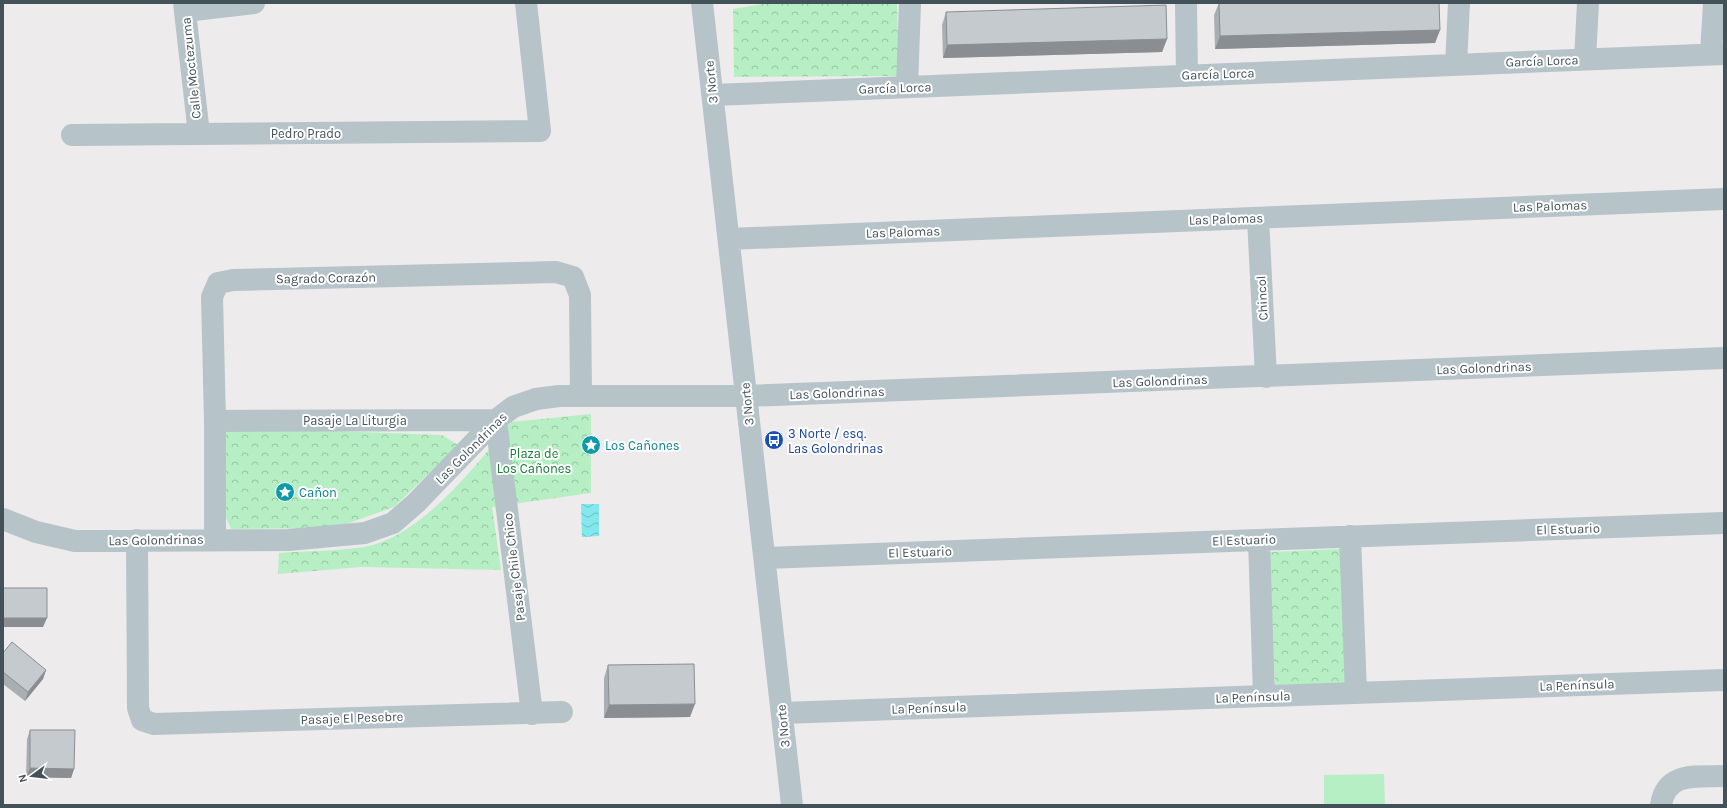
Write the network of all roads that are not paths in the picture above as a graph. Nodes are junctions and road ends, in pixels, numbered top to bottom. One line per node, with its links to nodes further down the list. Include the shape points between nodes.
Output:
1 (254, 3): 9 (street)
2 (526, 3): 16 (street, Pedro Prado, via 540,131)
3 (702, 3): 15 (street, 3 Norte)
4 (910, 3): 14 (street)
5 (1186, 3): 13 (street)
6 (1459, 3): 12 (street)
7 (1588, 3): 11 (street)
8 (1714, 3): 10 (street)
9 (184, 7): 16 (street, Calle Moctezuma)
10 (1718, 54): 11 (street, García Lorca)
11 (1585, 59): 12 (street, García Lorca)
12 (1456, 65): 13 (street, García Lorca)
13 (1186, 76): 14 (street, García Lorca)
14 (907, 87): 15 (street, García Lorca)
15 (713, 95): 20 (street, 3 Norte)
16 (199, 134): 17 (street, Pedro Prado)
17 (72, 135)
18 (1724, 200): 19 (street, Las Palomas)
19 (1258, 218): 20 (street, Las Palomas); 22 (street, Chincol)
20 (729, 239): 24 (street, 3 Norte)
21 (1724, 358): 22 (street, Las Golondrinas)
22 (1266, 377): 24 (street, Las Golondrinas)
23 (581, 395): 24 (street, Las Golondrinas); 25 (street, Las Golondrinas, via 536,399 513,407); 26 (street, Sagrado Corazón, via 580,295 573,277 556,272 233,280 218,283 212,297)
24 (746, 396): 33 (street, 3 Norte)
25 (496, 420): 26 (street, Pasaje La Liturgia); 30 (street, Las Golondrinas, via 416,503 393,523 366,533 288,540); 39 (street, Pasaje Chile Chico)
26 (215, 421): 30 (street, Sagrado Corazón)
27 (3, 519): 31 (street, Las Golondrinas, via 36,532 75,540)
28 (1724, 523): 29 (street, El Estuario)
29 (1350, 536): 32 (street, El Estuario); 35 (street)
30 (215, 539): 31 (street, Las Golondrinas)
31 (137, 540): 39 (street, Pasaje El Pesebre, via 138,708 142,720 154,724)
32 (1259, 540): 33 (street, El Estuario); 36 (street)
33 (765, 558): 38 (street, 3 Norte)
34 (1724, 680): 35 (street, La Península)
35 (1356, 693): 36 (street, La Península)
36 (1264, 696): 38 (street, La Península)
37 (562, 712): 39 (street, Pasaje El Pesebre)
38 (782, 713): 42 (street, 3 Norte)
39 (532, 714)
40 (1724, 776): 41 (street, via 1690,777 1673,781)
41 (1664, 796)
42 (792, 805)

